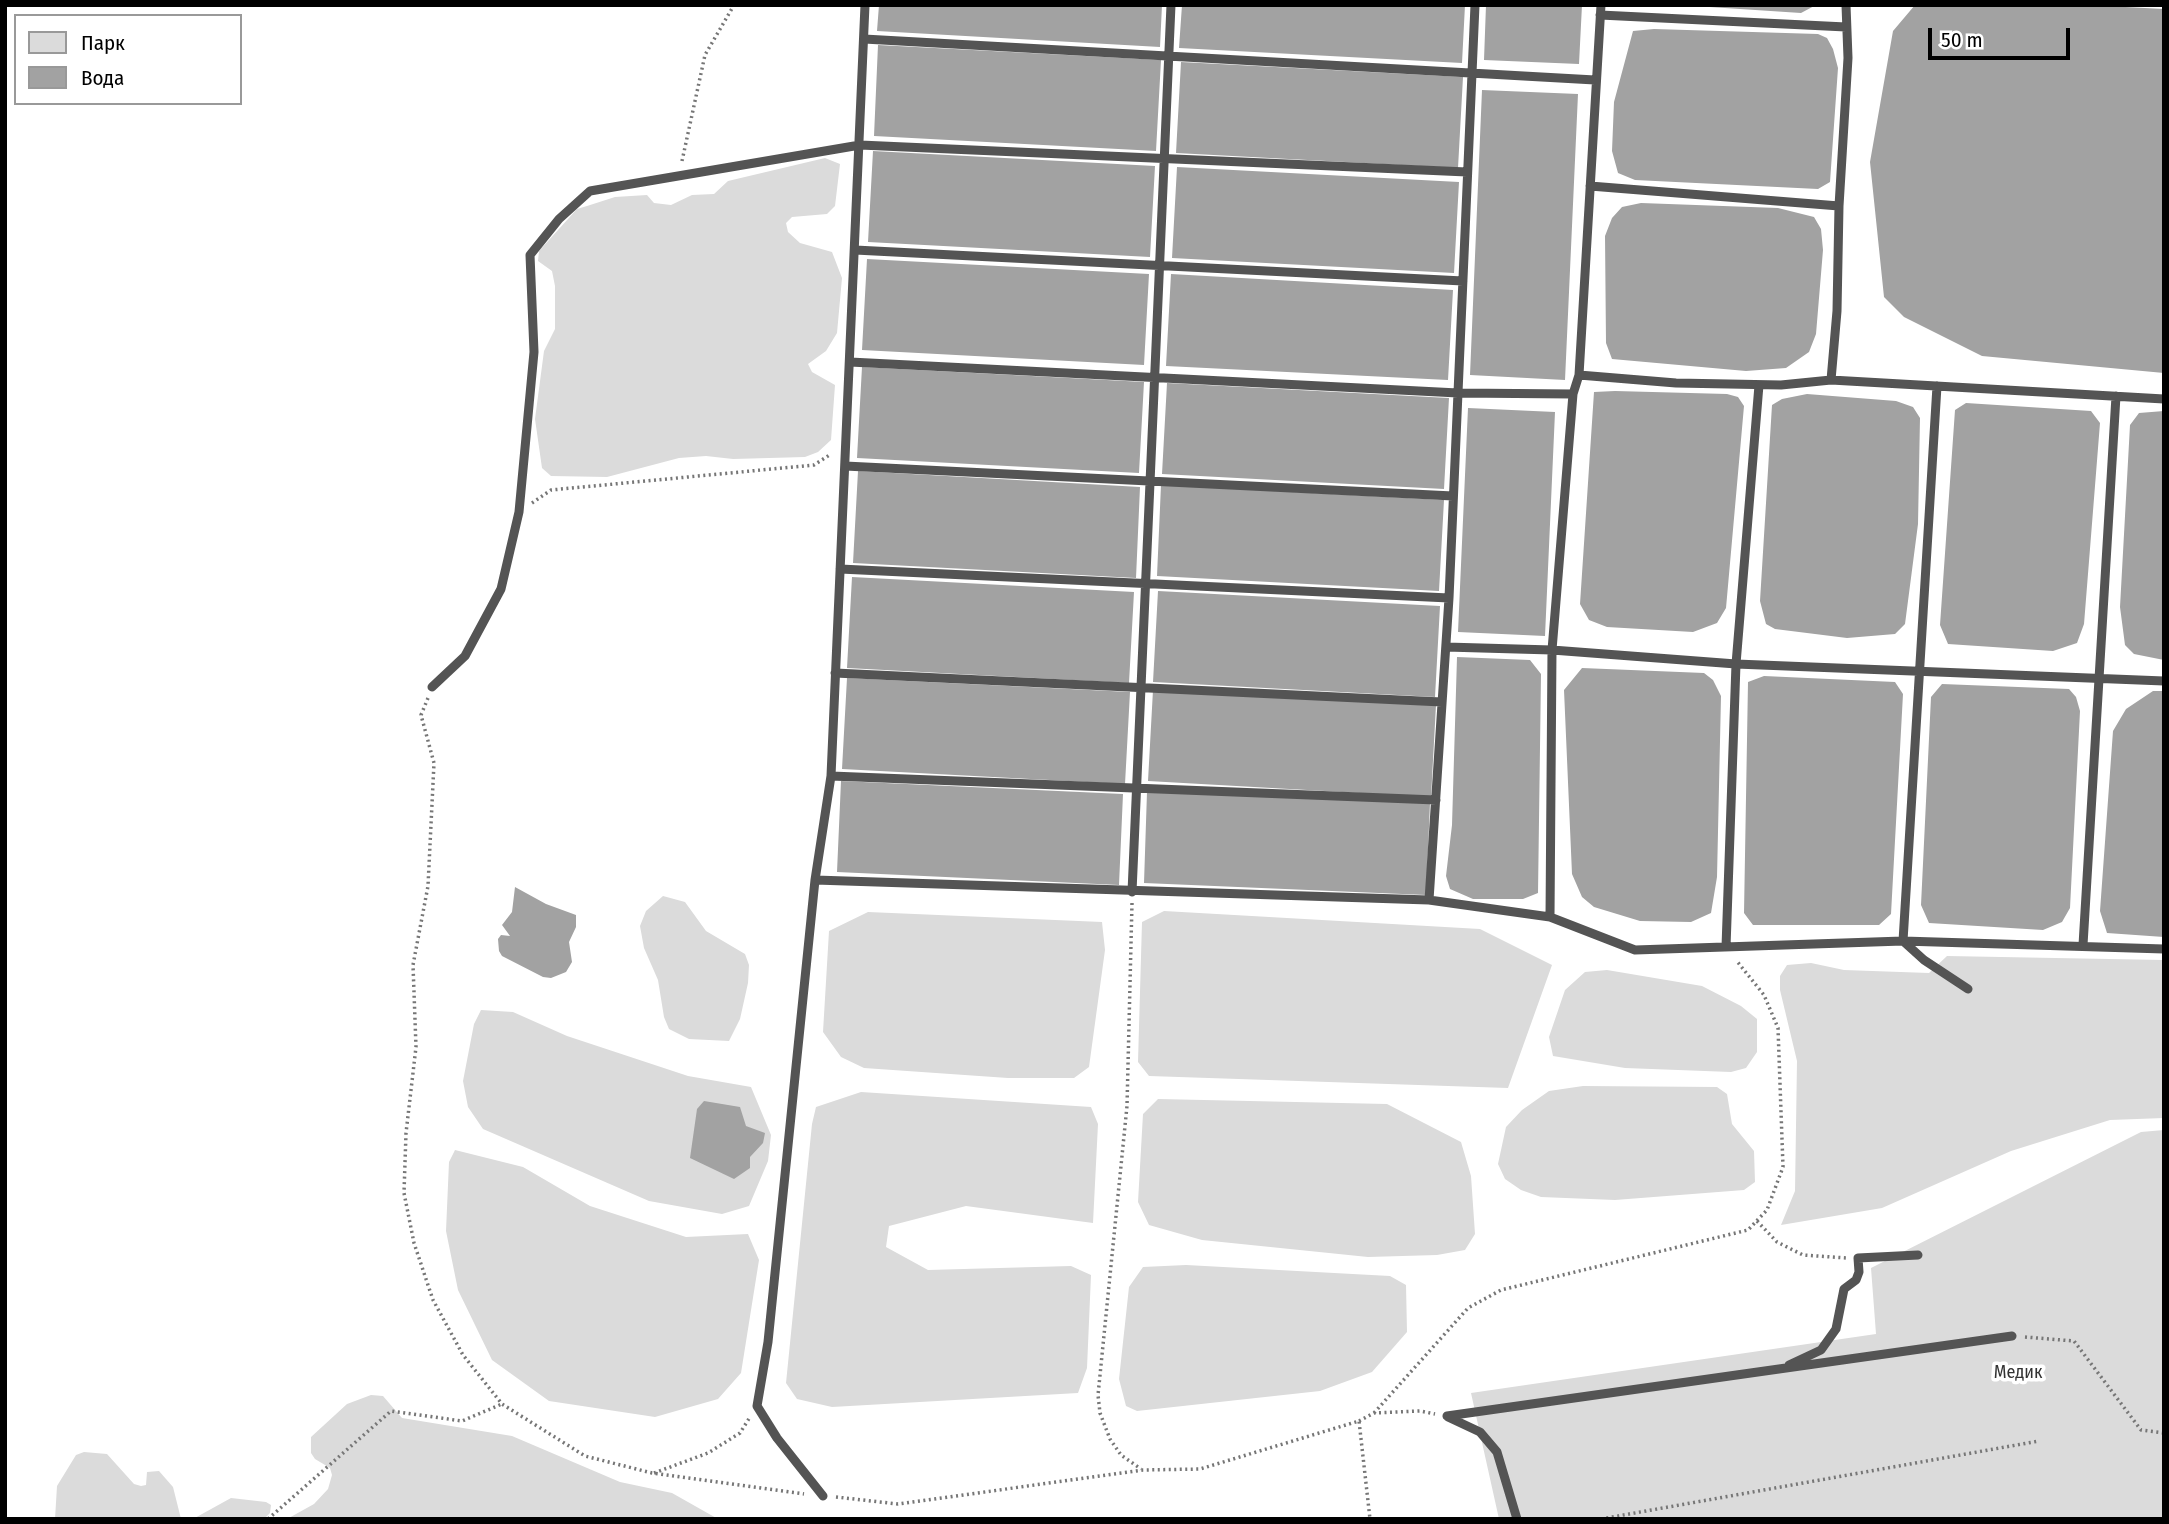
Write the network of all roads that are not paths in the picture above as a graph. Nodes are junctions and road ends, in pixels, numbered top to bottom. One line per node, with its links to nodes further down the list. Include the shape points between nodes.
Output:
1 (865, 5): 7 (lane)
2 (1171, 5): 8 (lane)
3 (1475, 5): 9 (lane)
4 (1846, 5): 6 (lane)
5 (1601, 10): 6 (lane); 10 (lane)
6 (1846, 27): 15 (lane)
7 (864, 39): 8 (lane); 11 (lane)
8 (1171, 56): 9 (lane); 12 (lane)
9 (1472, 73): 10 (lane); 13 (lane)
10 (1595, 80): 14 (lane)
11 (860, 145): 12 (lane); 16 (lane); 42 (lane, via 590,191 530,255 534,352 519,512 500,589 466,656)
12 (1166, 159): 13 (lane); 17 (lane)
13 (1467, 172): 18 (lane)
14 (1590, 186): 15 (lane); 20 (lane)
15 (1839, 206): 22 (lane)
16 (855, 250): 17 (lane); 19 (lane)
17 (1160, 265): 18 (lane); 21 (lane)
18 (1463, 281): 25 (lane)
19 (850, 362): 21 (lane); 29 (lane)
20 (1579, 375): 23 (lane); 26 (lane)
21 (1155, 377): 25 (lane); 30 (lane)
22 (1831, 380): 23 (lane); 24 (lane)
23 (1759, 385): 37 (lane)
24 (1937, 386): 27 (lane); 38 (lane)
25 (1458, 393): 26 (lane); 31 (lane)
26 (1573, 394): 36 (lane)
27 (2116, 396): 28 (lane); 40 (lane)
28 (2164, 398)
29 (845, 466): 30 (lane); 32 (lane)
30 (1150, 482): 31 (lane); 33 (lane)
31 (1453, 496): 34 (lane)
32 (840, 569): 33 (lane); 39 (lane)
33 (1145, 583): 34 (lane); 43 (lane)
34 (1449, 598): 35 (lane)
35 (1446, 647): 36 (lane); 44 (lane)
36 (1552, 650): 37 (lane); 51 (lane)
37 (1736, 664): 38 (lane); 54 (lane)
38 (1920, 671): 40 (lane); 52 (lane)
39 (835, 673): 43 (lane); 45 (lane)
40 (2098, 678): 41 (lane); 53 (lane)
41 (2164, 681)
42 (432, 687)
43 (1140, 688): 44 (lane); 46 (lane)
44 (1443, 702): 47 (lane)
45 (831, 776): 46 (lane); 48 (lane)
46 (1136, 787): 47 (lane); 49 (lane)
47 (1436, 800): 50 (lane)
48 (815, 880): 49 (lane); 60 (lane, via 768,1342 757,1406)
49 (1132, 892): 50 (lane)
50 (1429, 900): 51 (lane)
51 (1550, 917): 54 (lane, via 1636,950)
52 (1903, 941): 53 (lane); 54 (lane); 56 (lane)
53 (2083, 945): 55 (lane)
54 (1726, 947)
55 (2164, 950)
56 (1968, 989)
57 (1918, 1255): 59 (lane, via 1858,1258 1859,1272 1844,1289 1836,1329 1821,1350)
58 (2012, 1336): 59 (lane)
59 (1781, 1368): 61 (lane, via 1447,1416 1480,1432 1497,1452)
60 (823, 1496)
61 (1517, 1519)

